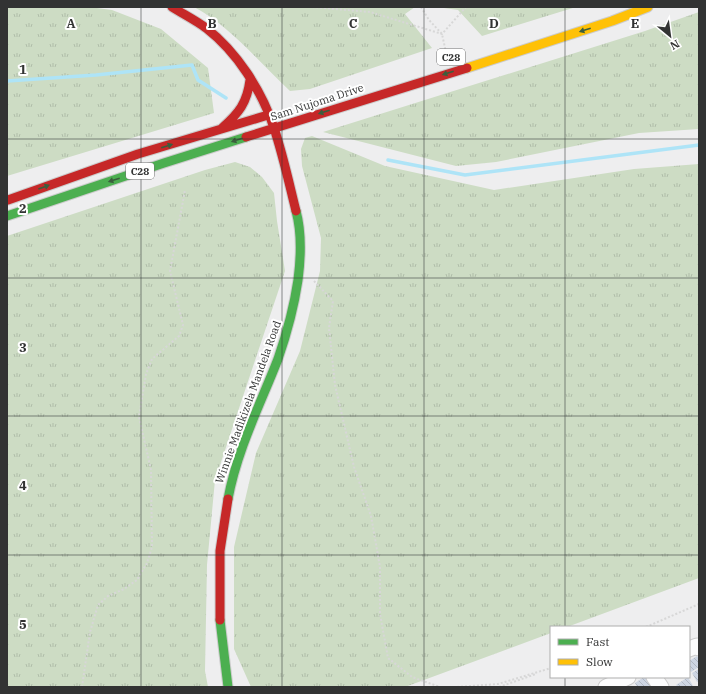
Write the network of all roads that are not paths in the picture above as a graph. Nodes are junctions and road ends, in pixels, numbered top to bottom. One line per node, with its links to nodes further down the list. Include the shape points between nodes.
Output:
1 (172, 7): 5 (main road, Winnie Madikizela Mandela Road, via 207,28 222,43)
2 (648, 7): 3 (main road, Sam Nujoma Drive / C28)
3 (635, 11): 4 (main road, Sam Nujoma Drive / C28, via 609,14); 8 (main road, Sam Nujoma Drive / C28, one-way to 8, via 521,51)
4 (572, 24)
5 (250, 80): 6 (main road, Winnie Madikizela Mandela Road); 7 (main road, via 245,104 238,114)
6 (273, 113): 7 (main road, Sam Nujoma Drive / C28); 8 (main road, Winnie Madikizela Mandela Road)
7 (221, 128): 9 (main road, Sam Nujoma Drive / C28, one-way to 7, via 78,174)
8 (274, 128): 10 (main road, Sam Nujoma Drive / C28, one-way to 10); 15 (main road, Winnie Madikizela Mandela Road, via 300,224 300,265 290,320 278,358 241,451 231,482 225,516 220,551 220,625)
9 (7, 200)
10 (7, 216)
11 (699, 648): 12 (street, via 697,646)
12 (690, 649)
13 (626, 678): 16 (street)
14 (655, 678): 17 (street)
15 (228, 687)
16 (606, 687)
17 (661, 687)

